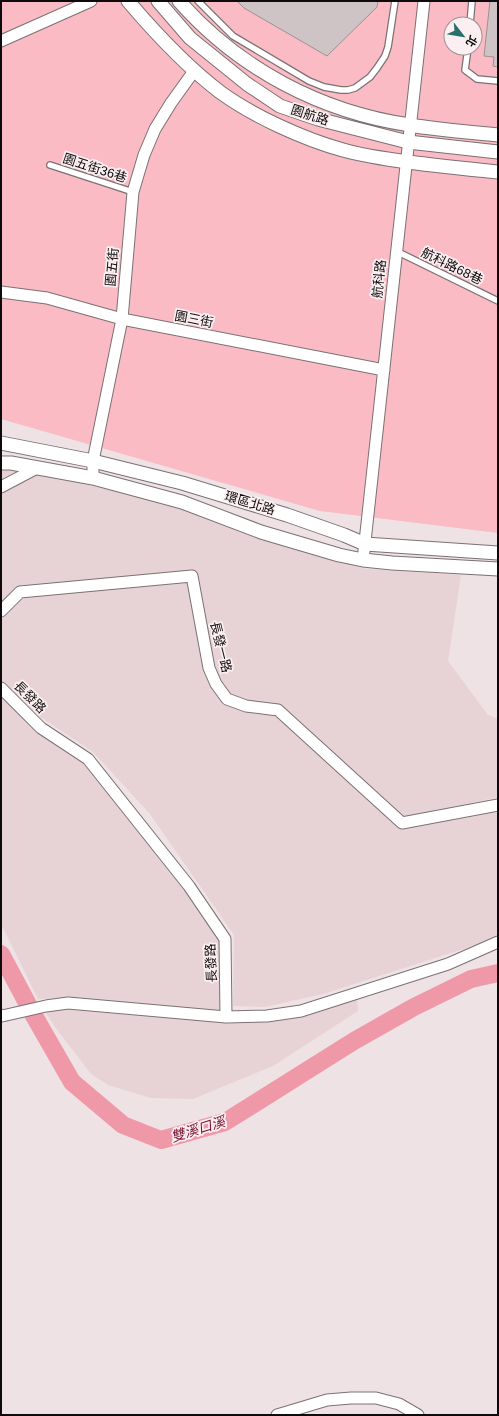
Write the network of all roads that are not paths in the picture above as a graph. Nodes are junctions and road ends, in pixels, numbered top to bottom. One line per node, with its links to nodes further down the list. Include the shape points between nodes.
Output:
1 (91, 1): 10 (street)
2 (128, 1): 12 (street, via 150,28)
3 (158, 1): 16 (street, 園航路, via 190,38 247,84 280,106 318,119)
4 (179, 1): 14 (street, via 231,50 282,84 329,105)
5 (198, 1): 6 (lane, via 233,36 309,81 341,90 362,84 385,56)
6 (395, 1)
7 (424, 1): 14 (street, 航科路)
8 (472, 1): 9 (lane)
9 (471, 16)
10 (1, 41)
11 (467, 56): 13 (lane, via 466,70 477,79)
12 (194, 71): 18 (street, via 248,109 313,140 371,157); 21 (street, 園五街, via 155,129 144,155)
13 (498, 81)
14 (410, 125): 15 (street); 16 (street, 航科路)
15 (498, 135)
16 (408, 142): 17 (street, 園航路); 18 (street, 航科路)
17 (498, 152)
18 (406, 161): 20 (street); 22 (street, 航科路)
19 (50, 165): 21 (lane, 園五街36巷)
20 (498, 172)
21 (134, 192): 25 (street, 園五街)
22 (396, 252): 24 (lane, 航科路68巷); 26 (street, 航科路)
23 (1, 292): 25 (street, 園三街, via 47,298)
24 (498, 301)
25 (122, 319): 26 (street, 園三街); 28 (street, 園五街)
26 (384, 370): 33 (street, 航科路)
27 (1, 443): 28 (street, 環區北路)
28 (93, 461): 31 (street, 園五街); 33 (street, 環區北路, via 226,496 294,517)
29 (1, 463): 30 (street, 環區北路)
30 (38, 468): 31 (street, 環區北路); 32 (street)
31 (93, 478): 35 (street, 環區北路, via 182,502 261,532)
32 (1, 487)
33 (365, 544): 34 (street, 環區北路); 35 (street, 航科路)
34 (498, 553)
35 (363, 560): 36 (street, 環區北路)
36 (498, 569)
37 (1, 611): 39 (street, 長發一路, via 20,592 192,576 209,668 227,699 246,706 278,710 402,823)
38 (1, 688): 42 (street, 長發路, via 41,728 88,759 189,886 225,939)
39 (498, 805)
40 (498, 942): 42 (street, via 448,964 301,1011 267,1016)
41 (2, 1016): 42 (street, via 68,1003)
42 (226, 1017)
43 (277, 1415): 44 (street, via 327,1400 351,1398 376,1398 399,1404)
44 (418, 1415)

